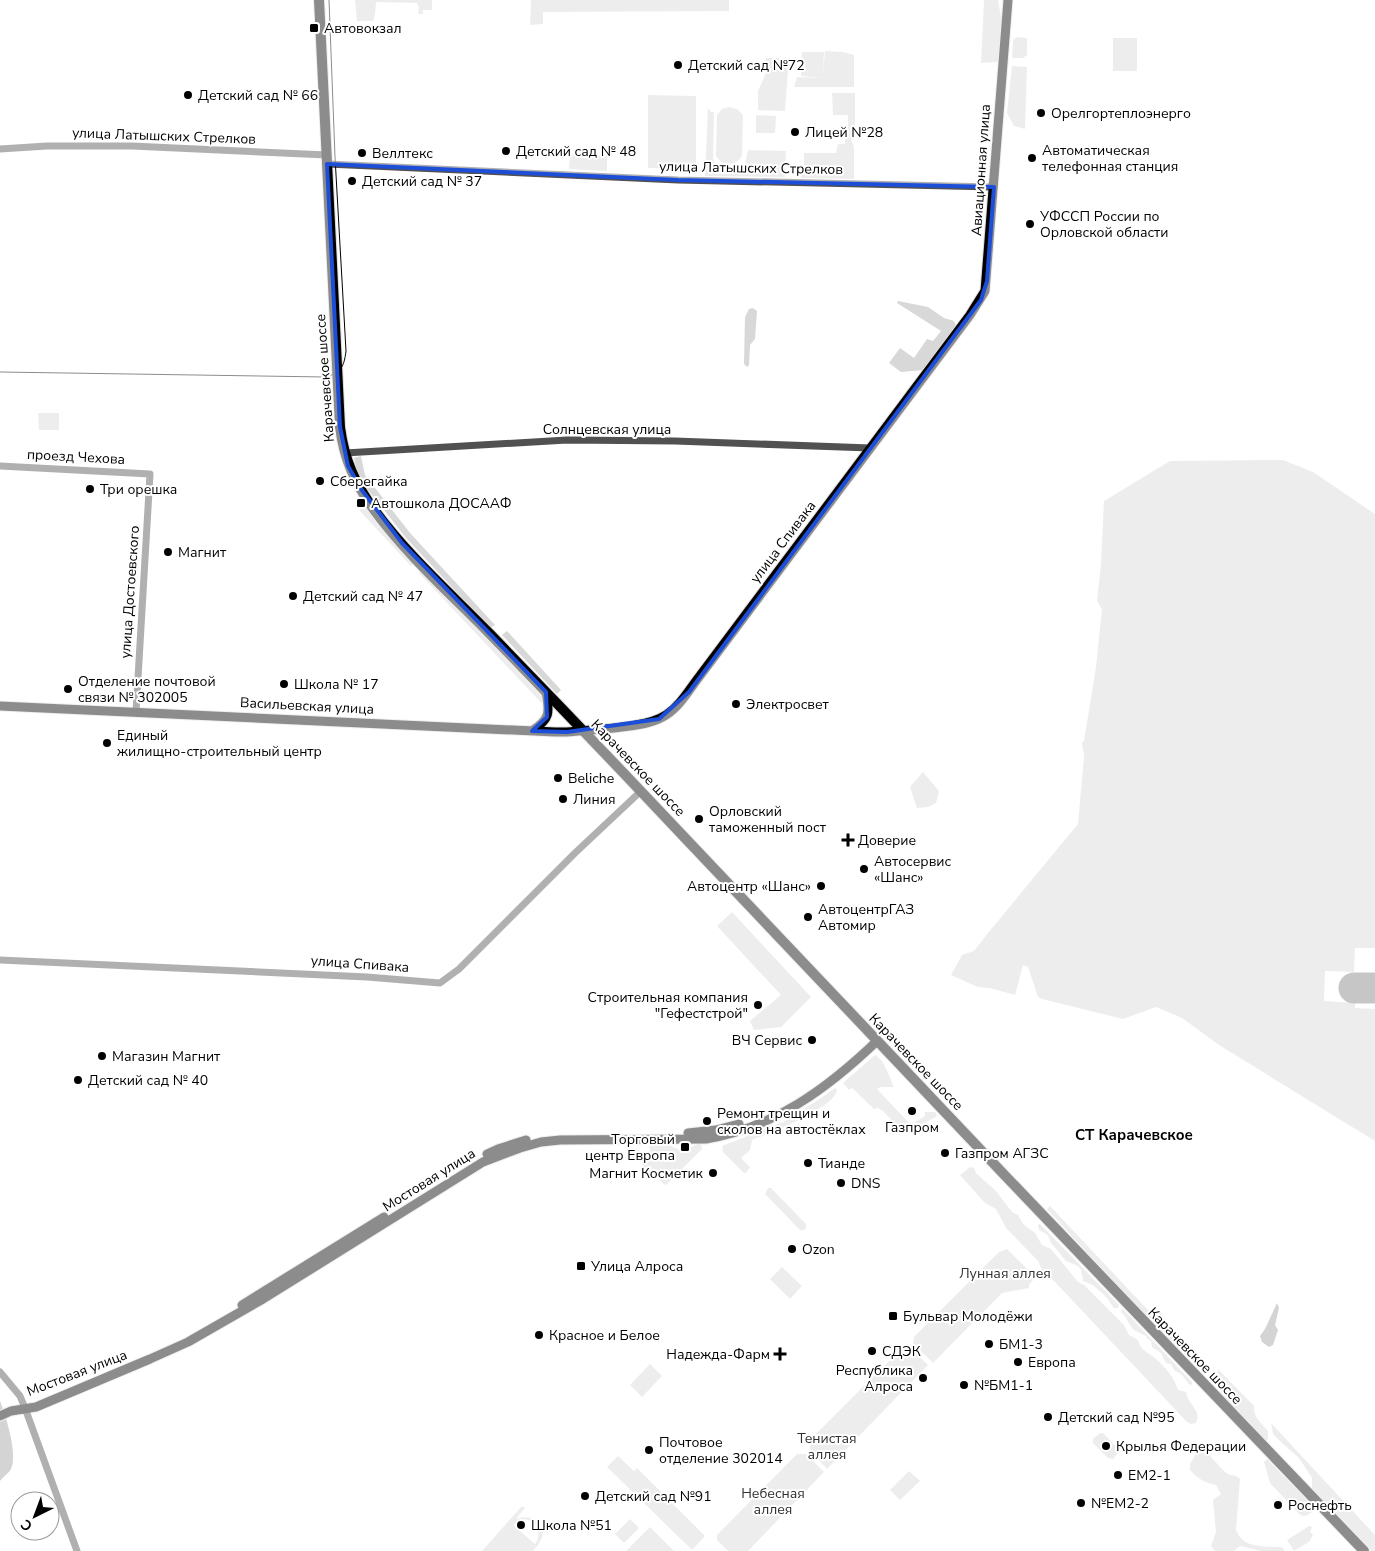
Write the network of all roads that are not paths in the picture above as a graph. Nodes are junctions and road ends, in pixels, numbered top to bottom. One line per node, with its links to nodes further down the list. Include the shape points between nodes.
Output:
1 (319, 0): 6 (highway, Карачевское шоссе)
2 (1002, 0): 4 (main road, Авиационная улица)
3 (1008, 0): 4 (main road, Авиационная улица)
4 (1007, 23): 7 (main road, Авиационная улица)
5 (0, 149): 6 (street, улица Латышских Стрелков, via 127,146)
6 (327, 160): 7 (street, улица Латышских Стрелков, via 678,180); 10 (highway, Карачевское шоссе, via 338,402)
7 (994, 187): 8 (main road, Авиационная улица, via 985,290)
8 (970, 315): 9 (main road, улица Спивака)
9 (870, 448): 10 (street, Солнцевская улица, via 567,440); 16 (main road, улица Спивака, via 673,710 650,723)
10 (345, 453): 13 (highway, Карачевское шоссе, via 361,490 386,525)
11 (0, 466): 12 (street, проезд Чехова)
12 (150, 474): 15 (street, улица Достоевского)
13 (546, 692): 16 (highway, Карачевское шоссе); 17 (main road, via 547,717)
14 (0, 706): 15 (main road, Васильевская улица)
15 (136, 712): 17 (main road, Васильевская улица)
16 (583, 730): 17 (main road, Васильевская улица); 18 (highway, Карачевское шоссе)
17 (532, 732)
18 (641, 791): 19 (street, улица Спивака, via 459,969 440,983); 20 (highway, Карачевское шоссе)
19 (0, 960)
20 (875, 1039): 22 (main road, Мостовая улица, via 837,1077 805,1100 770,1119 728,1134 706,1138 560,1140 534,1144 495,1157 196,1338); 25 (highway, Карачевское шоссе)
21 (0, 1372): 22 (street, via 20,1396)
22 (25, 1408): 23 (main road, Мостовая улица); 24 (street)
23 (0, 1416)
24 (77, 1551)
25 (1364, 1551)

